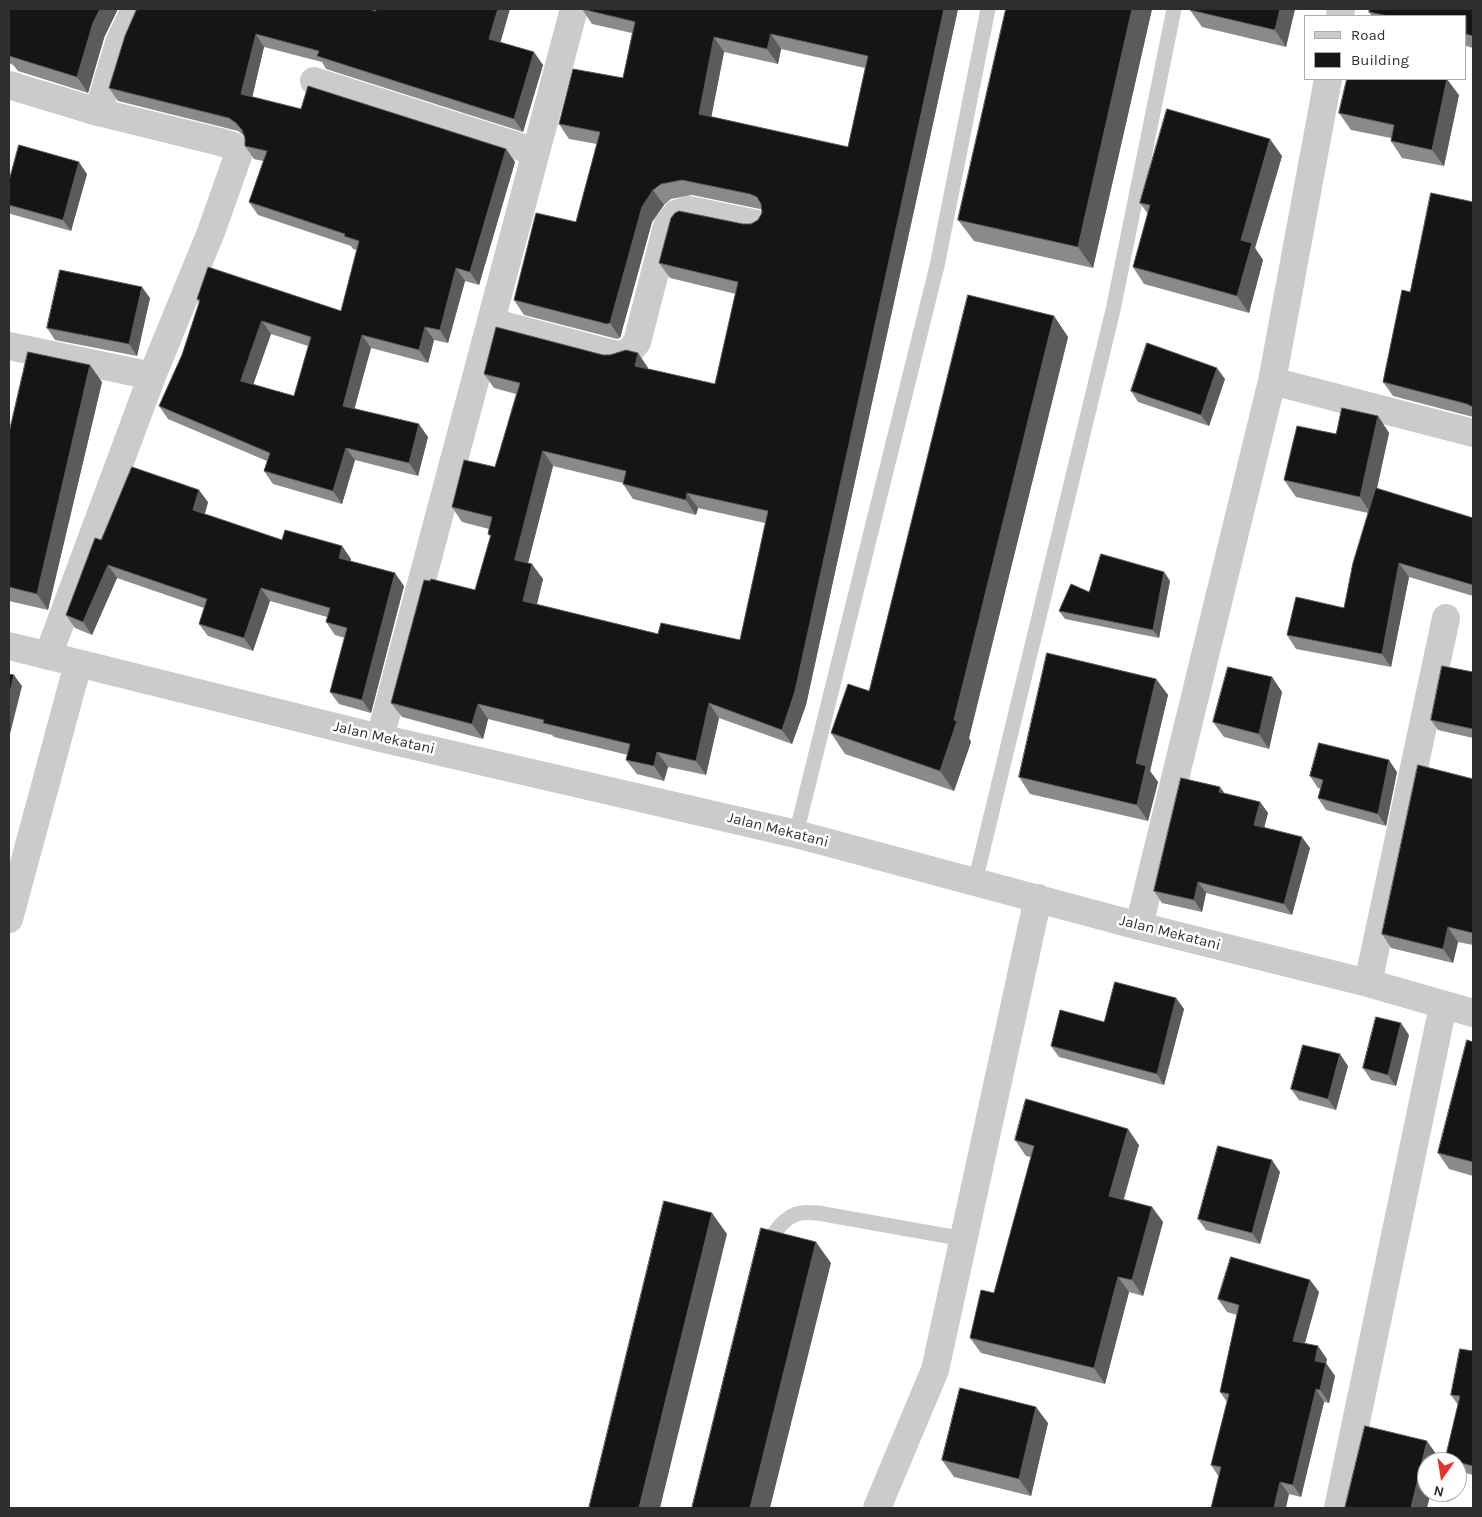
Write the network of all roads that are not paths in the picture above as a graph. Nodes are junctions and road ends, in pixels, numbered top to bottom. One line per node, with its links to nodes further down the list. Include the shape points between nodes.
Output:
1 (135, 9): 8 (street, via 119,43)
2 (574, 9): 9 (street)
3 (988, 9): 21 (lane, via 937,266)
4 (1174, 9): 22 (lane, via 1113,310)
5 (1328, 80): 14 (street)
6 (314, 82): 9 (street)
7 (9, 85): 8 (street)
8 (98, 112): 13 (street, via 220,142 233,146 239,154)
9 (536, 152): 11 (street)
10 (757, 224): 11 (street, via 689,210 676,214 667,226 636,342 629,352 617,355)
11 (491, 322): 20 (street)
12 (9, 346): 13 (street)
13 (152, 376): 18 (street)
14 (1272, 381): 15 (street); 25 (street)
15 (1473, 433)
16 (1446, 618): 26 (street)
17 (9, 646): 18 (street, Jalan Mekatani)
18 (48, 656): 19 (street, Jalan Mekatani)
19 (78, 664): 20 (street, Jalan Mekatani); 24 (street)
20 (380, 738): 21 (street, Jalan Mekatani)
21 (796, 834): 22 (street, Jalan Mekatani)
22 (975, 882): 23 (street, Jalan Mekatani)
23 (1038, 898): 25 (street, Jalan Mekatani); 29 (street)
24 (9, 920)
25 (1139, 926): 26 (street, Jalan Mekatani)
26 (1368, 983): 27 (street, Jalan Mekatani)
27 (1443, 1006): 28 (street, Jalan Mekatani); 32 (street)
28 (1473, 1013)
29 (964, 1239): 30 (lane, via 818,1213 799,1213 785,1221); 31 (street, via 935,1370)
30 (754, 1263)
31 (876, 1508)
32 (1338, 1508)

